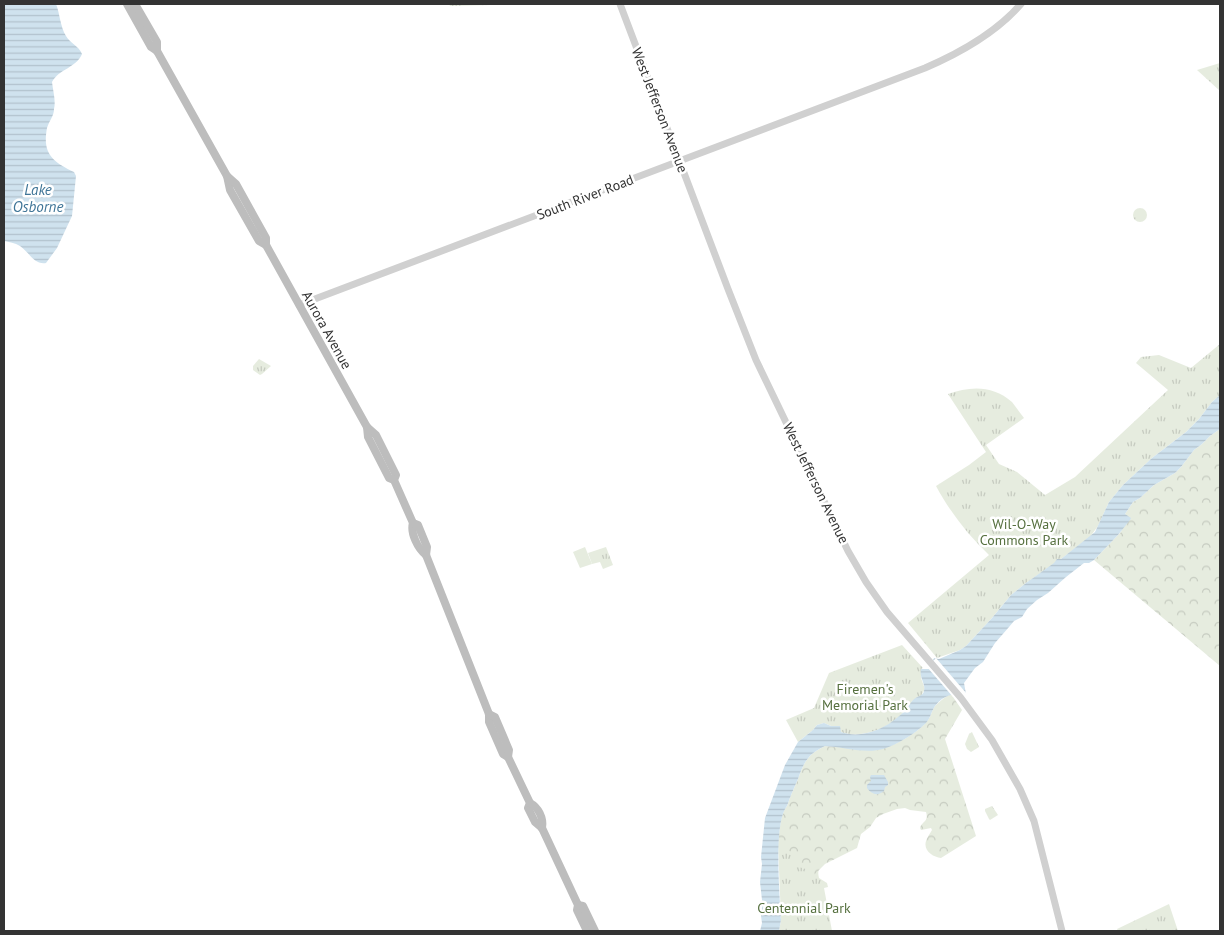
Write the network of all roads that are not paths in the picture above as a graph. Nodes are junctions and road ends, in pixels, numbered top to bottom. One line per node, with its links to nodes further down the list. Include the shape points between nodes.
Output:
1 (126, 4): 5 (main road, Aurora Avenue, via 151,47)
2 (135, 4): 5 (main road, Aurora Avenue, via 157,42)
3 (620, 4): 6 (street, West Jefferson Avenue)
4 (1021, 4): 6 (street, South River Road, via 987,34 925,68)
5 (157, 51): 7 (main road, Aurora Avenue, via 227,176 236,184)
6 (680, 161): 7 (street, South River Road); 11 (street, West Jefferson Avenue, via 753,352 848,550 876,597 992,740 1031,812)
7 (299, 305): 8 (main road, Aurora Avenue, via 367,427 368,437 389,478 394,480 413,523 418,525 427,548 426,555 489,714 495,717 509,750 508,757 530,803 536,806 543,821 542,828)
8 (578, 905): 9 (main road, Aurora Avenue, via 577,910); 10 (main road, Aurora Avenue, via 583,906)
9 (587, 931)
10 (596, 931)
11 (1062, 931)

